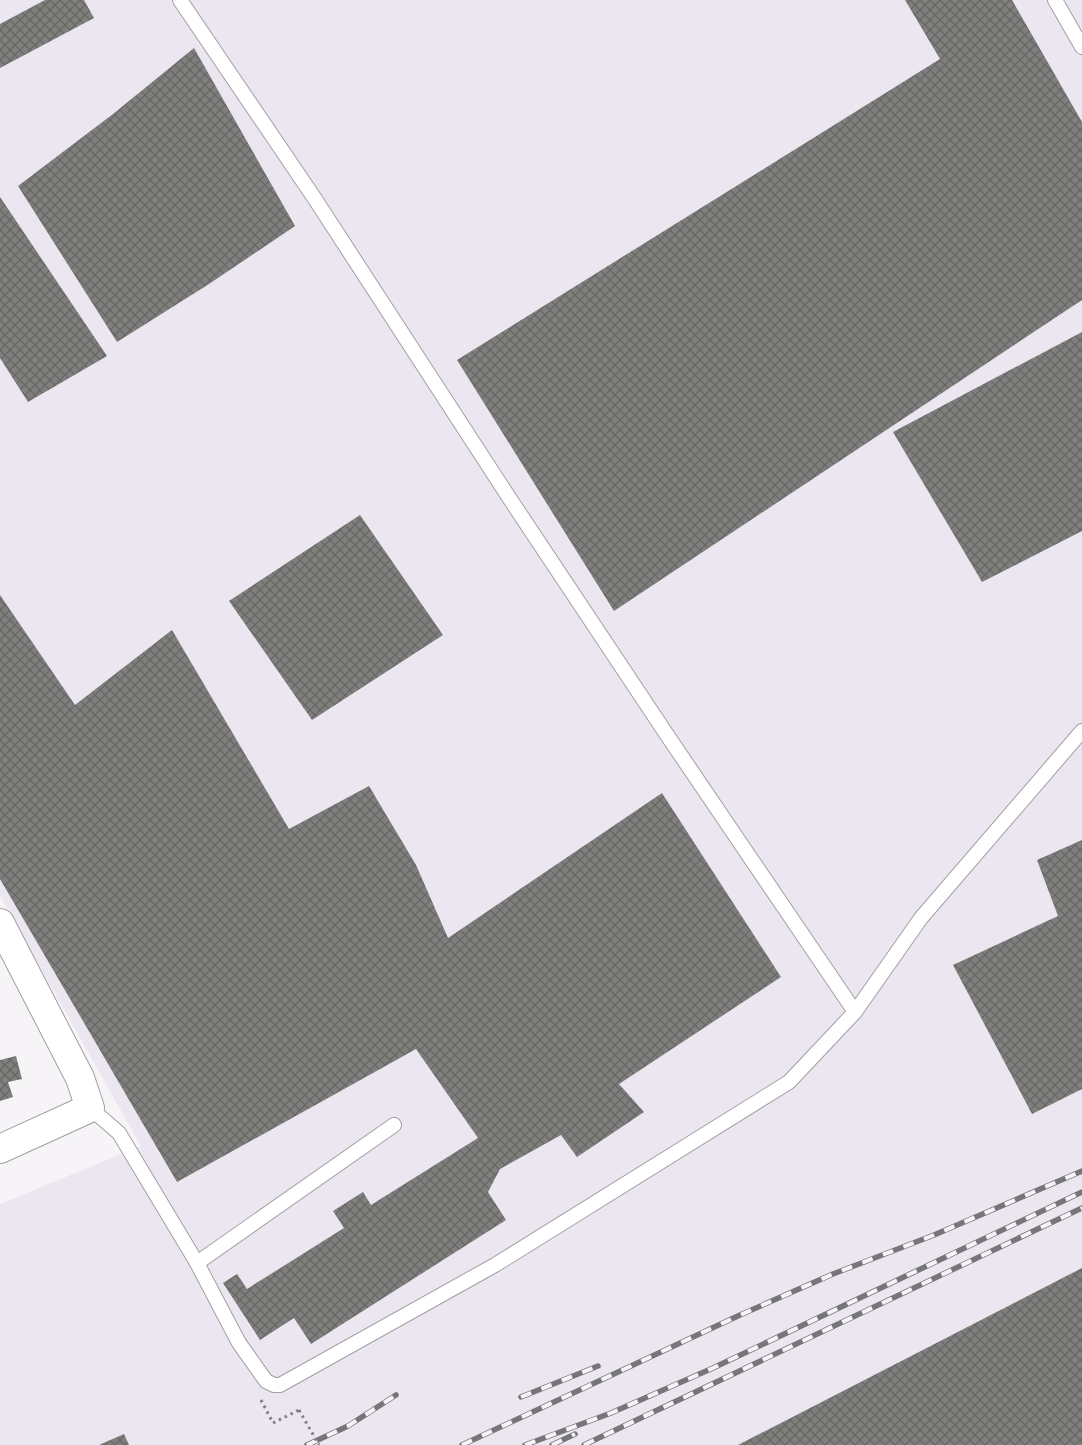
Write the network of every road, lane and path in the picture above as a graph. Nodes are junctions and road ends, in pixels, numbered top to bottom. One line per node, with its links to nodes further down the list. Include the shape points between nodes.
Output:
1 (180, 0): 6 (lane, via 315,199 667,735)
2 (1055, 0): 3 (lane)
3 (1082, 47)
4 (1082, 731): 6 (lane, via 921,918)
5 (2, 932): 7 (street, via 80,1078)
6 (855, 1012): 10 (lane, via 789,1082 496,1265 280,1385 266,1381 239,1343)
7 (90, 1108): 9 (street); 10 (lane, via 119,1133)
8 (394, 1125): 10 (lane)
9 (0, 1149)
10 (197, 1264)
11 (299, 1410): 12 (path, bridge)
12 (319, 1445)

